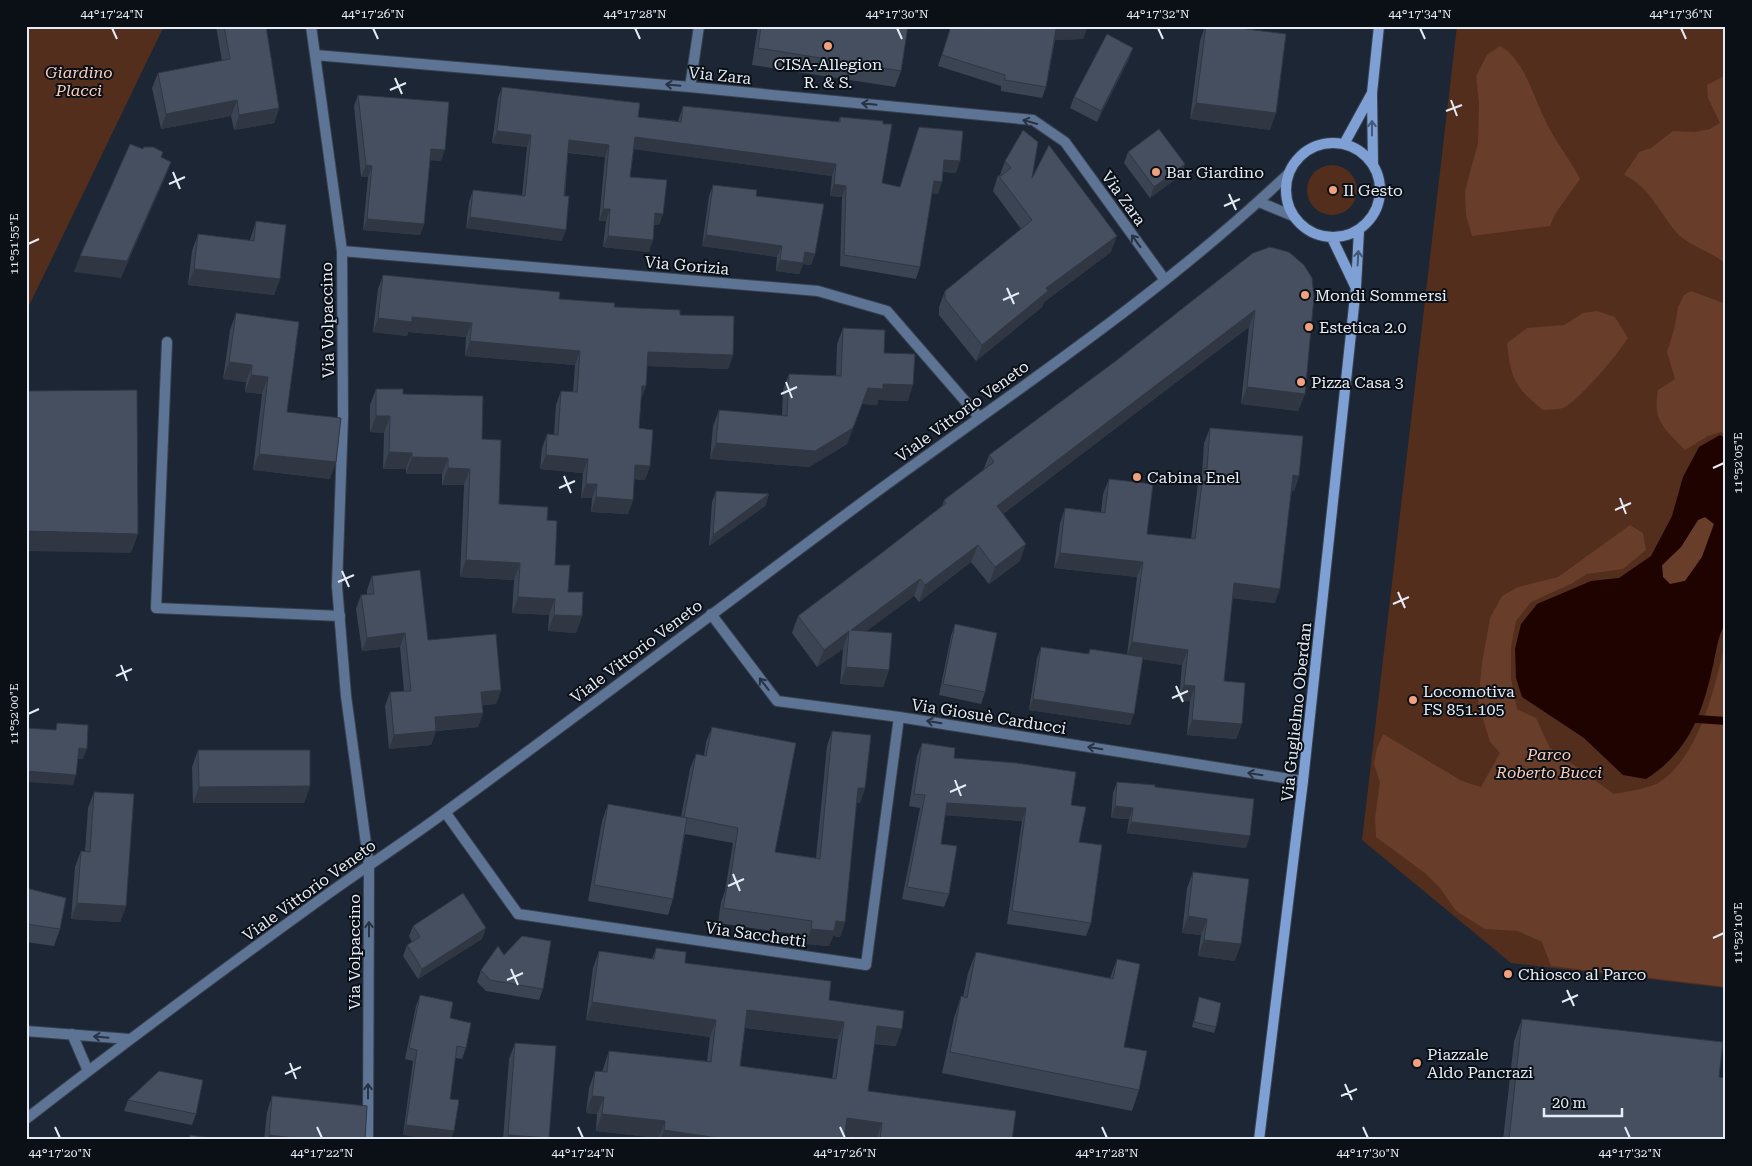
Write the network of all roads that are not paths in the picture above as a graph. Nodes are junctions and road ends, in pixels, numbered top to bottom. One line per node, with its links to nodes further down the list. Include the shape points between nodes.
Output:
1 (310, 26): 4 (street, Via Volpaccino)
2 (699, 26): 5 (street)
3 (1379, 26): 6 (main road)
4 (315, 55): 5 (street, Via Zara, one-way to 4); 14 (street, Via Volpaccino)
5 (690, 87): 15 (street, Via Zara, one-way to 5, via 1065,142 1033,120)
6 (1372, 92): 7 (main road); 8 (main road, one-way to 6)
7 (1344, 144): 8 (main road, via 1365,155); 9 (main road, via 1316,145 1294,162)
8 (1373, 164): 12 (main road, via 1380,192 1377,207)
9 (1288, 174): 10 (street, Viale Vittorio Veneto); 11 (main road, via 1285,188)
10 (1259, 202): 11 (street); 15 (street, Viale Vittorio Veneto)
11 (1293, 216): 13 (main road, via 1317,235)
12 (1359, 230): 13 (main road); 16 (main road, Via Guglielmo Oberdan, one-way to 12)
13 (1332, 238): 16 (main road)
14 (342, 251): 18 (street, Via Gorizia, via 818,290 887,311); 20 (street, Via Volpaccino, via 343,416 337,586)
15 (1165, 280): 18 (street, Viale Vittorio Veneto)
16 (1356, 287): 22 (main road, Via Guglielmo Oberdan)
17 (167, 342): 20 (street, via 156,608)
18 (979, 417): 19 (street, Viale Vittorio Veneto)
19 (711, 614): 21 (street, Via Giosuè Carducci, one-way to 19, via 777,701); 23 (street, Viale Vittorio Veneto)
20 (340, 616): 24 (street, Via Volpaccino, via 346,696)
21 (899, 717): 22 (street, Via Giosuè Carducci, one-way to 21); 23 (street, Via Sacchetti, via 866,965 518,914)
22 (1303, 781): 31 (main road, Via Guglielmo Oberdan)
23 (445, 812): 24 (street, Viale Vittorio Veneto)
24 (369, 866): 27 (street, Viale Vittorio Veneto); 30 (street, Via Volpaccino, one-way to 24)
25 (26, 1031): 26 (street)
26 (72, 1034): 27 (street, one-way to 26); 28 (street)
27 (129, 1039): 28 (street, Viale Vittorio Veneto)
28 (88, 1071): 29 (street, Viale Vittorio Veneto)
29 (26, 1119)
30 (368, 1140)
31 (1259, 1140)

